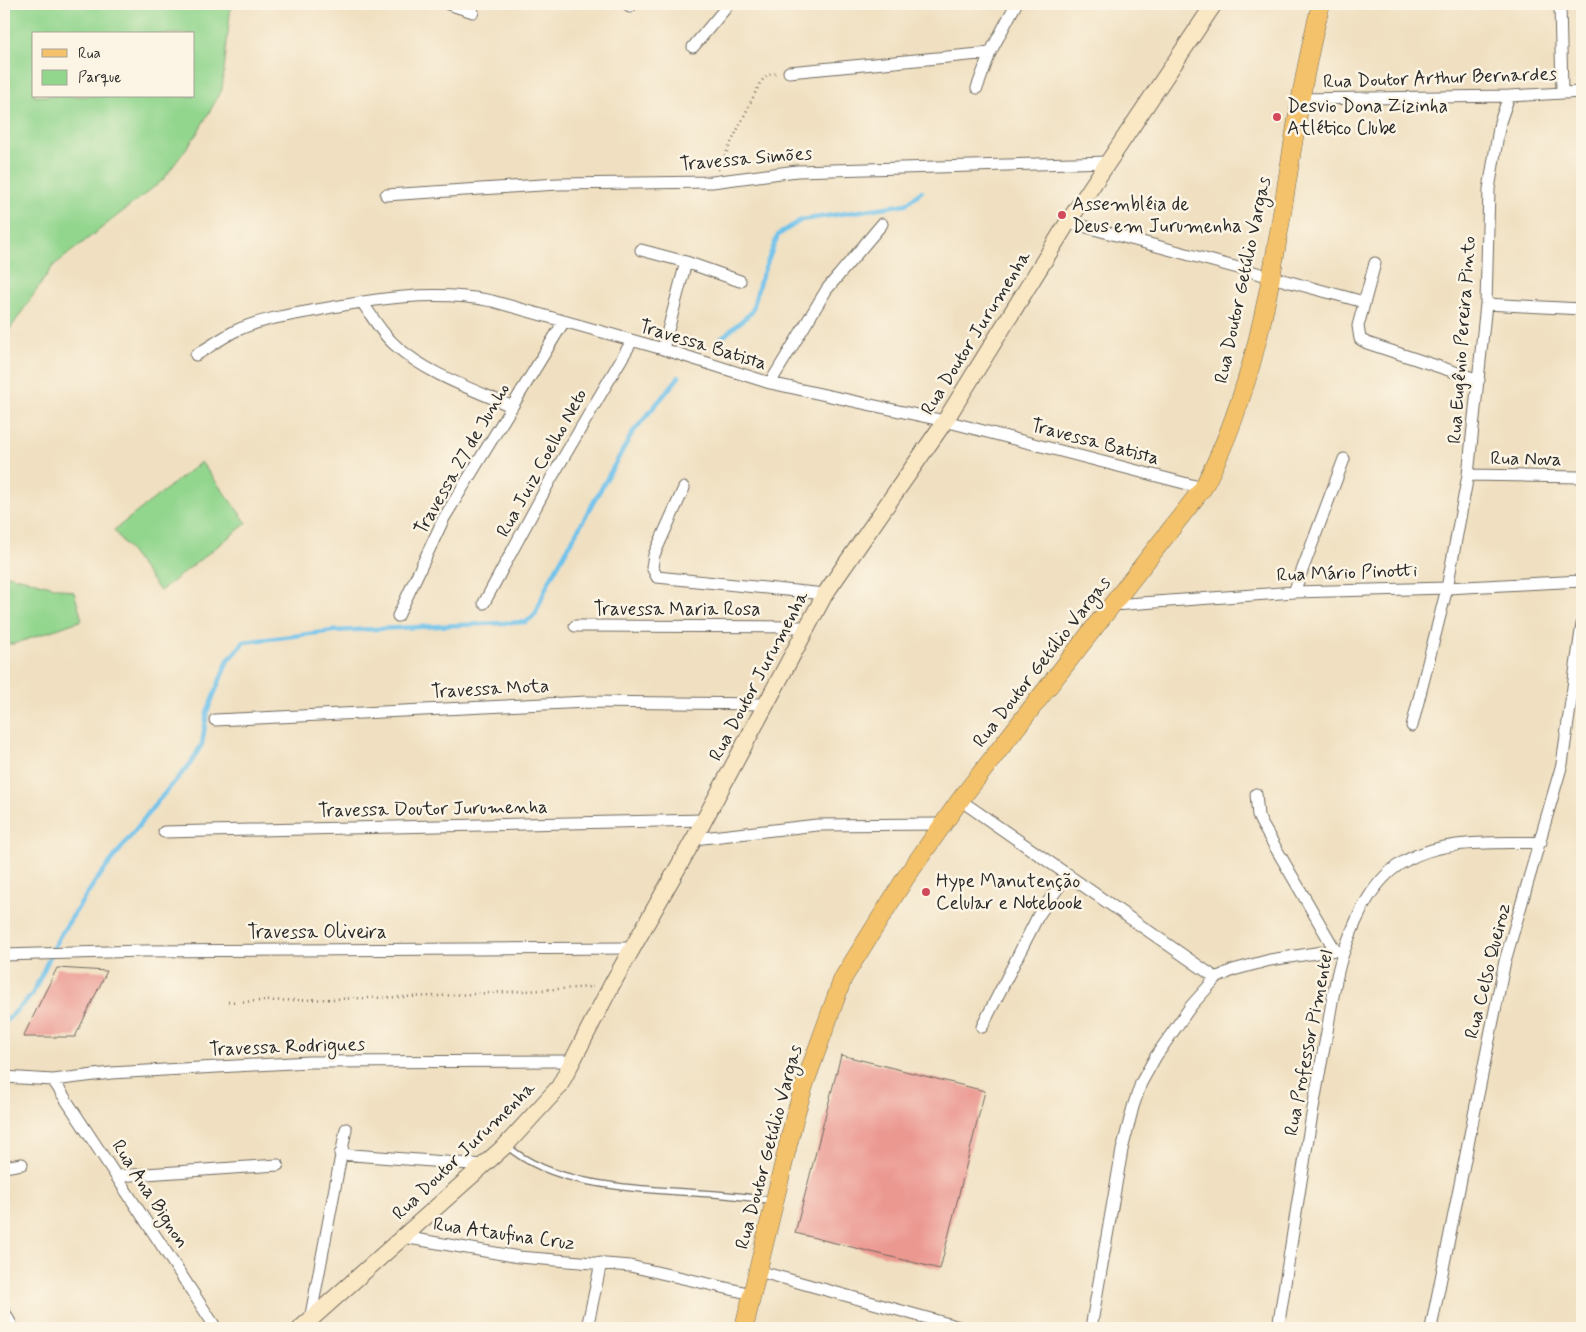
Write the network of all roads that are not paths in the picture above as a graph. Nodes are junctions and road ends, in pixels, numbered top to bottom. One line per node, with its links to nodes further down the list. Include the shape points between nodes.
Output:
1 (448, 4): 7 (street)
2 (729, 4): 8 (street)
3 (1016, 4): 9 (street)
4 (1214, 4): 16 (main road, Rua Doutor Jurumenha)
5 (1321, 4): 15 (main road, Rua Doutor Getúlio Vargas)
6 (1560, 4): 12 (street)
7 (473, 12)
8 (693, 47)
9 (990, 54): 10 (street); 11 (street)
10 (789, 72)
11 (976, 88)
12 (1562, 91): 13 (street, Rua Doutor Arthur Bernardes); 14 (street, Rua Doutor Arthur Bernardes)
13 (1582, 92)
14 (1509, 96): 15 (street, Rua Doutor Arthur Bernardes); 27 (street, Rua Eugênio Pereira Pinto, via 1500,122 1489,188)
15 (1299, 99): 23 (main road, Rua Doutor Getúlio Vargas)
16 (1108, 162): 17 (street, Travessa Simões, via 796,171 712,182 558,184); 18 (main road, Rua Doutor Jurumenha)
17 (386, 195)
18 (1068, 222): 23 (street); 36 (main road, Rua Doutor Jurumenha)
19 (882, 224): 34 (street, via 827,288)
20 (641, 250): 21 (street)
21 (686, 262): 24 (street); 31 (street)
22 (1375, 262): 26 (street)
23 (1270, 277): 26 (street); 41 (main road, Rua Doutor Getúlio Vargas, via 1255,350 1237,410 1221,454)
24 (740, 281)
25 (362, 302): 29 (street, Travessa Batista, via 413,296 465,296); 32 (street, Travessa Batista, via 259,322 235,331); 35 (street, via 383,333 414,360)
26 (1364, 302): 33 (street, via 1358,334 1363,342)
27 (1486, 304): 28 (street); 33 (street, Rua Eugênio Pereira Pinto)
28 (1582, 309)
29 (563, 323): 30 (street, Travessa Batista); 35 (street, Travessa 27 de Junho)
30 (632, 341): 31 (street, Travessa Batista); 46 (street, Rua Juiz Coelho Neto, via 552,477)
31 (663, 349): 34 (street, Travessa Batista)
32 (196, 355)
33 (1480, 380): 38 (street, Rua Eugênio Pereira Pinto)
34 (770, 383): 36 (street, Travessa Batista)
35 (511, 406): 48 (street, Travessa 27 de Junho, via 444,518)
36 (945, 421): 41 (street, Travessa Batista); 45 (main road, Rua Doutor Jurumenha)
37 (1344, 459): 44 (street)
38 (1468, 475): 39 (street, Rua Nova); 43 (street, Rua Eugênio Pereira Pinto)
39 (1582, 477)
40 (684, 488): 45 (street, via 654,555 652,567 657,577)
41 (1203, 488): 47 (main road, Rua Doutor Getúlio Vargas)
42 (1582, 580): 43 (street, Rua Mário Pinotti)
43 (1447, 588): 44 (street, Rua Mário Pinotti); 54 (street, Rua Eugênio Pereira Pinto)
44 (1294, 592): 47 (street, Rua Mário Pinotti)
45 (825, 594): 51 (main road, Rua Doutor Jurumenha)
46 (484, 603)
47 (1113, 605): 56 (main road, Rua Doutor Getúlio Vargas)
48 (398, 616)
49 (1582, 624): 61 (street, Rua Celso Queiroz, via 1562,764)
50 (575, 626): 51 (street, Travessa Maria Rosa)
51 (809, 627): 52 (main road, Rua Doutor Jurumenha)
52 (766, 704): 53 (street, Travessa Mota, via 587,702); 57 (main road, Rua Doutor Jurumenha)
53 (215, 720)
54 (1412, 726)
55 (1256, 794): 64 (street, via 1258,816 1263,826)
56 (960, 800): 58 (main road, Rua Doutor Getúlio Vargas); 62 (street)
57 (704, 820): 59 (street, Travessa Doutor Jurumenha); 60 (main road, Rua Doutor Jurumenha)
58 (942, 824): 60 (street, via 817,825); 79 (main road, Rua Doutor Getúlio Vargas, via 843,978 805,1082)
59 (164, 832)
60 (694, 839): 63 (main road, Rua Doutor Jurumenha)
61 (1541, 842): 64 (street, Rua Professor Pimentel, via 1458,845 1430,850 1405,860 1369,896); 93 (street, Rua Celso Queiroz, via 1505,961)
62 (1068, 874): 66 (street); 67 (street, via 1038,916)
63 (632, 948): 65 (street, Travessa Oliveira); 68 (main road, Rua Doutor Jurumenha)
64 (1339, 951): 66 (street, via 1270,960); 92 (street, Rua Professor Pimentel)
65 (4, 955)
66 (1216, 978): 91 (street, via 1191,1006 1156,1056 1132,1107)
67 (982, 1027)
68 (573, 1061): 70 (street, Travessa Rodrigues, via 309,1062 112,1073); 72 (main road, Rua Doutor Jurumenha, via 559,1087)
69 (4, 1077): 70 (street, Travessa Rodrigues)
70 (53, 1080): 78 (street, Rua Ana Bignon)
71 (346, 1129): 73 (street)
72 (506, 1145): 75 (main road, Rua Doutor Jurumenha); 79 (lane, via 521,1158 543,1169 575,1179)
73 (340, 1154): 75 (street); 85 (street)
74 (22, 1164): 77 (street)
75 (484, 1164): 80 (main road, Rua Doutor Jurumenha)
76 (278, 1165): 78 (street)
77 (4, 1168)
78 (117, 1176): 87 (street, Rua Ana Bignon)
79 (774, 1201): 82 (main road, Rua Doutor Getúlio Vargas)
80 (403, 1237): 81 (street, Rua Ataufina Cruz, via 519,1256); 85 (main road, Rua Doutor Jurumenha)
81 (601, 1263): 83 (street, Rua Ataufina Cruz, via 640,1268); 88 (street, Rua Ataufina Cruz)
82 (758, 1271): 83 (main road, Rua Doutor Getúlio Vargas); 90 (street)
83 (752, 1294): 89 (main road, Rua Doutor Getúlio Vargas)
84 (4, 1311): 86 (street)
85 (305, 1324)
86 (13, 1328)
87 (216, 1328)
88 (587, 1328)
89 (744, 1328)
90 (963, 1328)
91 (1091, 1328)
92 (1278, 1328)
93 (1431, 1328)

